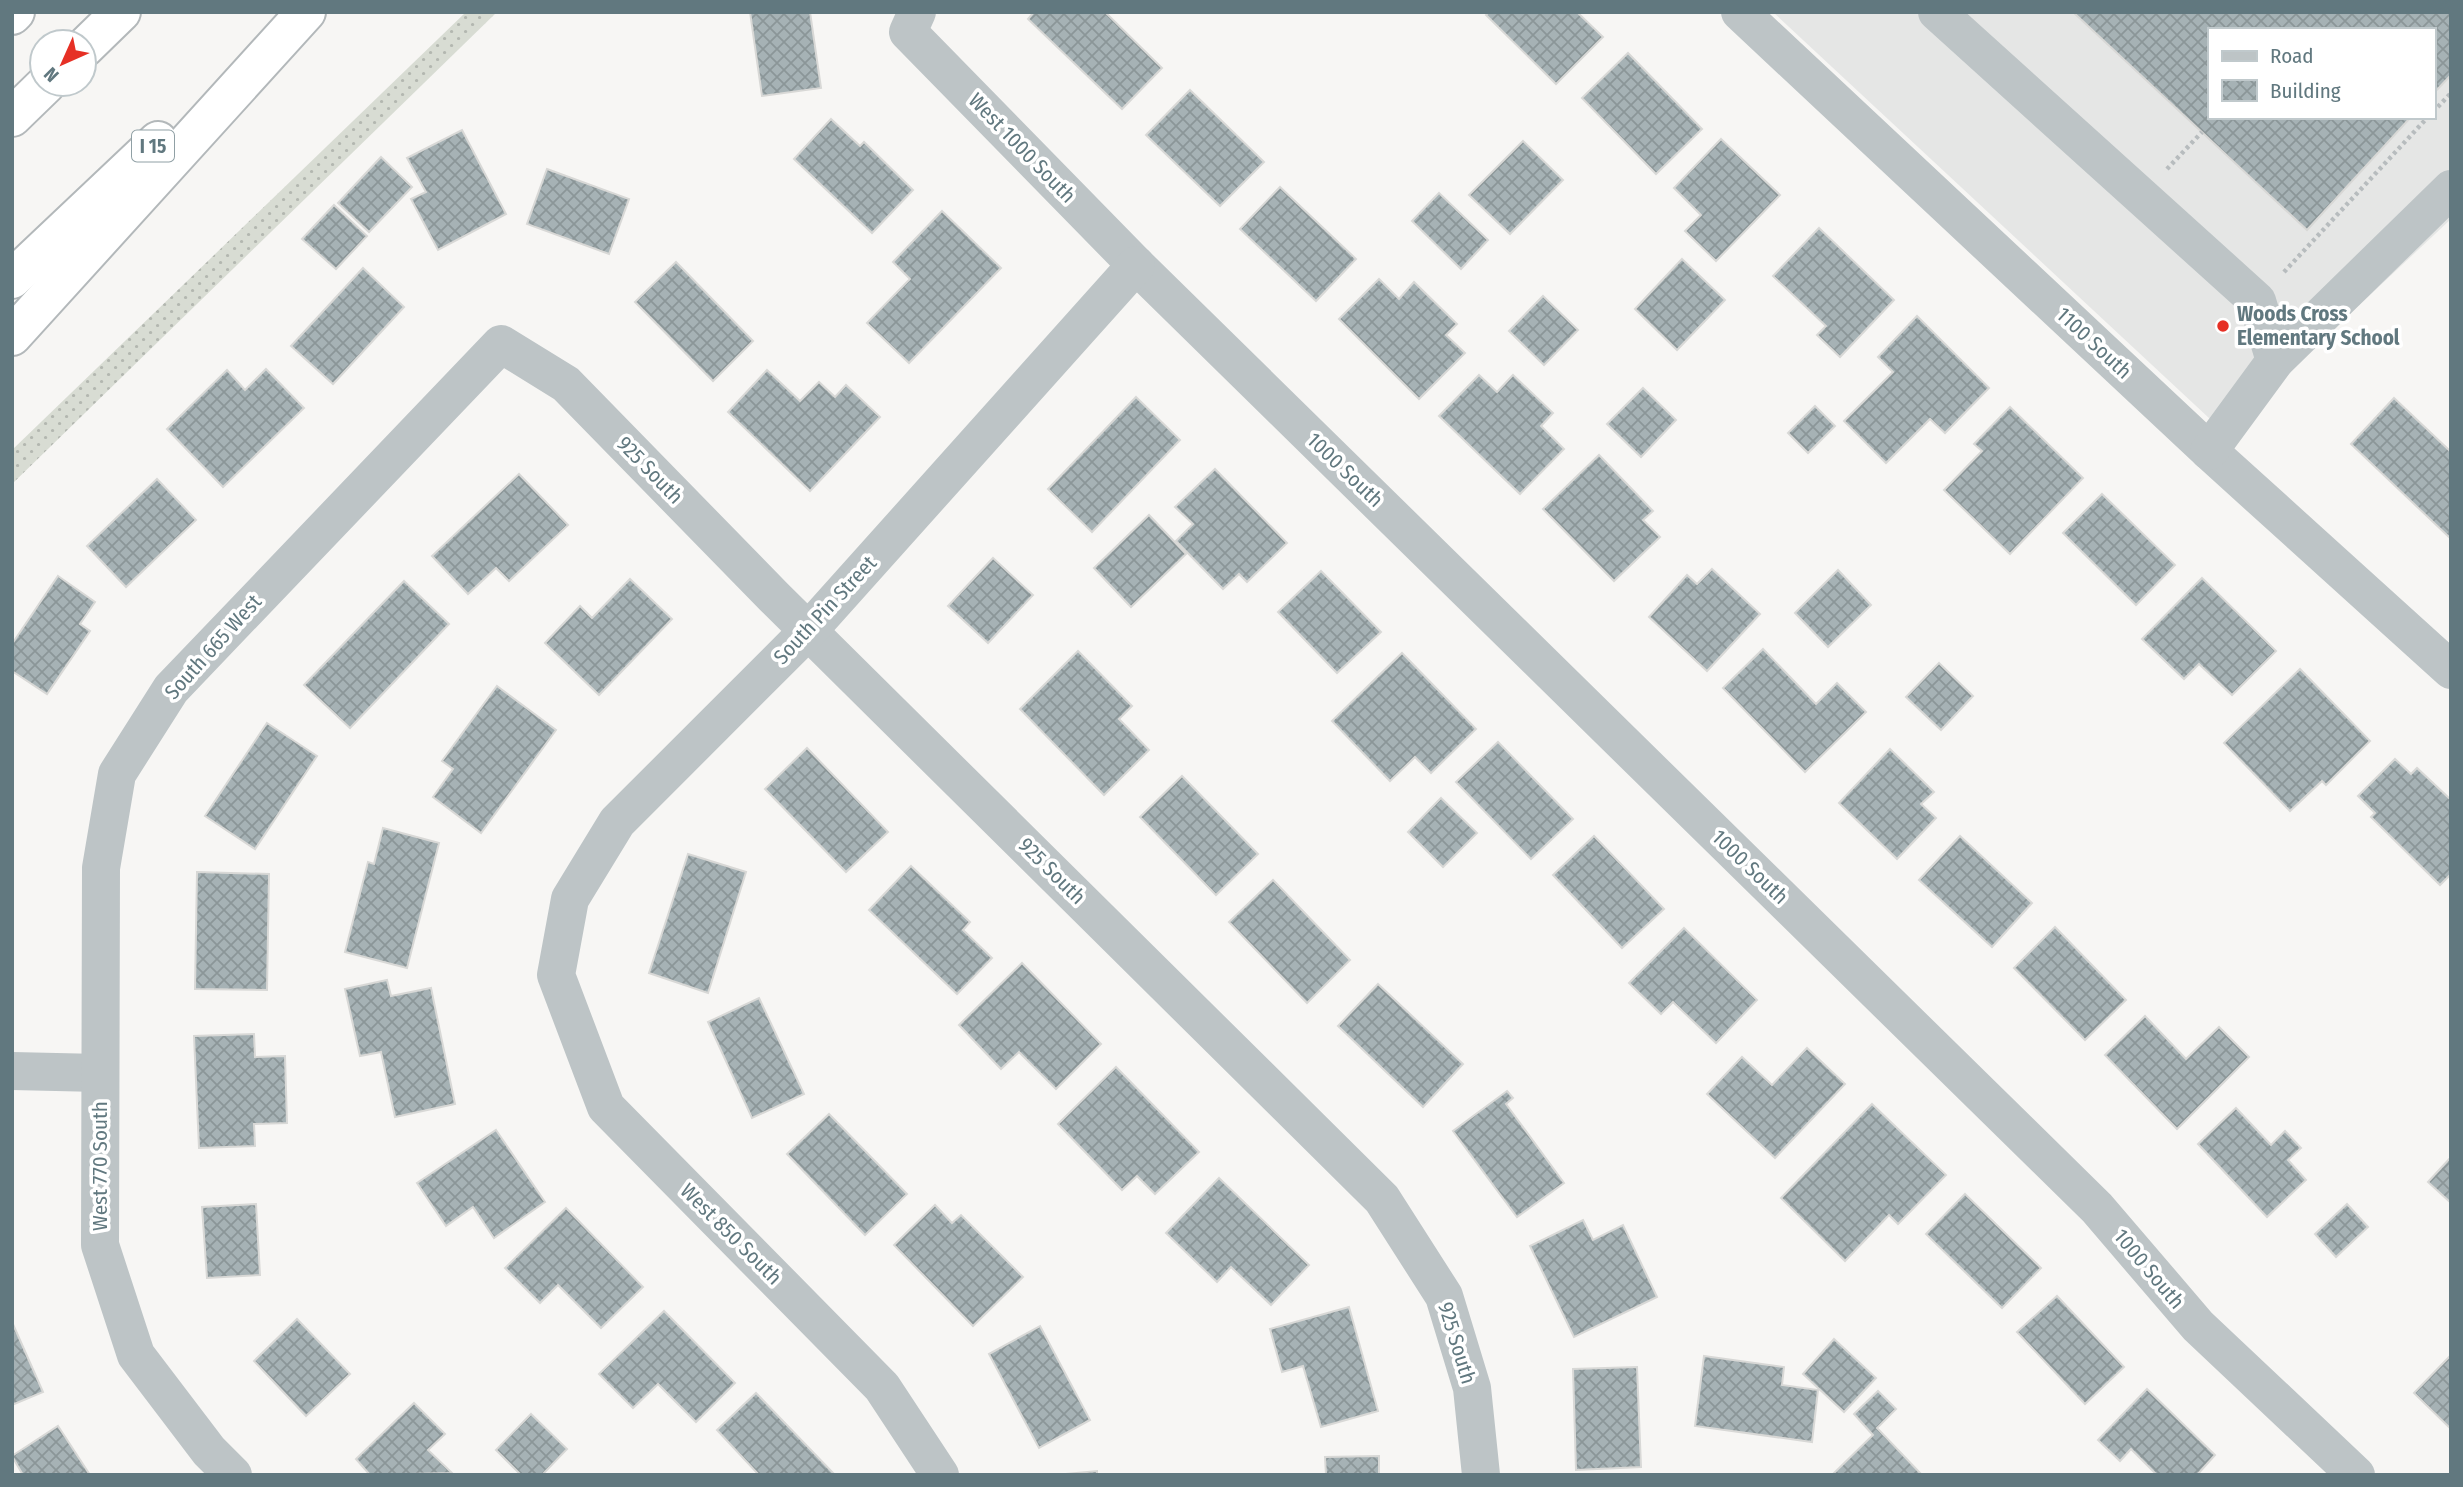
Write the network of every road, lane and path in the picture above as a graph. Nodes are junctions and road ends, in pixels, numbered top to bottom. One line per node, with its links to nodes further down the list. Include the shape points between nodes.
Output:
1 (121, 12): 7 (highway)
2 (293, 12): 18 (highway, I 15)
3 (306, 12): 19 (highway)
4 (1740, 12): 22 (street, 1100 South)
5 (1937, 12): 21 (street, via 2257,301)
6 (913, 22): 16 (street, West 1000 South)
7 (98, 34)
8 (2451, 93): 10 (path)
9 (32, 98): 11 (highway)
10 (2435, 110)
11 (12, 117)
12 (2426, 119): 17 (path)
13 (2202, 132): 14 (path)
14 (2167, 170)
15 (2451, 189): 21 (street)
16 (1136, 265): 23 (street, South Pin Street); 31 (street, 1000 South, via 2097,1208 2198,1326)
17 (2284, 272)
18 (12, 279)
19 (12, 336)
20 (501, 344): 23 (street, 925 South, via 566,384); 27 (street, South 665 West, via 171,688 117,774 101,868)
21 (2275, 360): 22 (street)
22 (2209, 452): 24 (street, 1100 South)
23 (809, 630): 25 (street, South Pin Street, via 617,822 570,899); 30 (street, 925 South, via 1382,1199 1444,1296 1472,1388)
24 (2448, 663)
25 (556, 975): 28 (street, West 850 South, via 606,1107 882,1387)
26 (12, 1071): 27 (street, West 770 South)
27 (100, 1073): 29 (street, West 770 South, via 100,1245 136,1355 209,1451)
28 (940, 1474)
29 (233, 1475)
30 (1481, 1475)
31 (2356, 1475)

